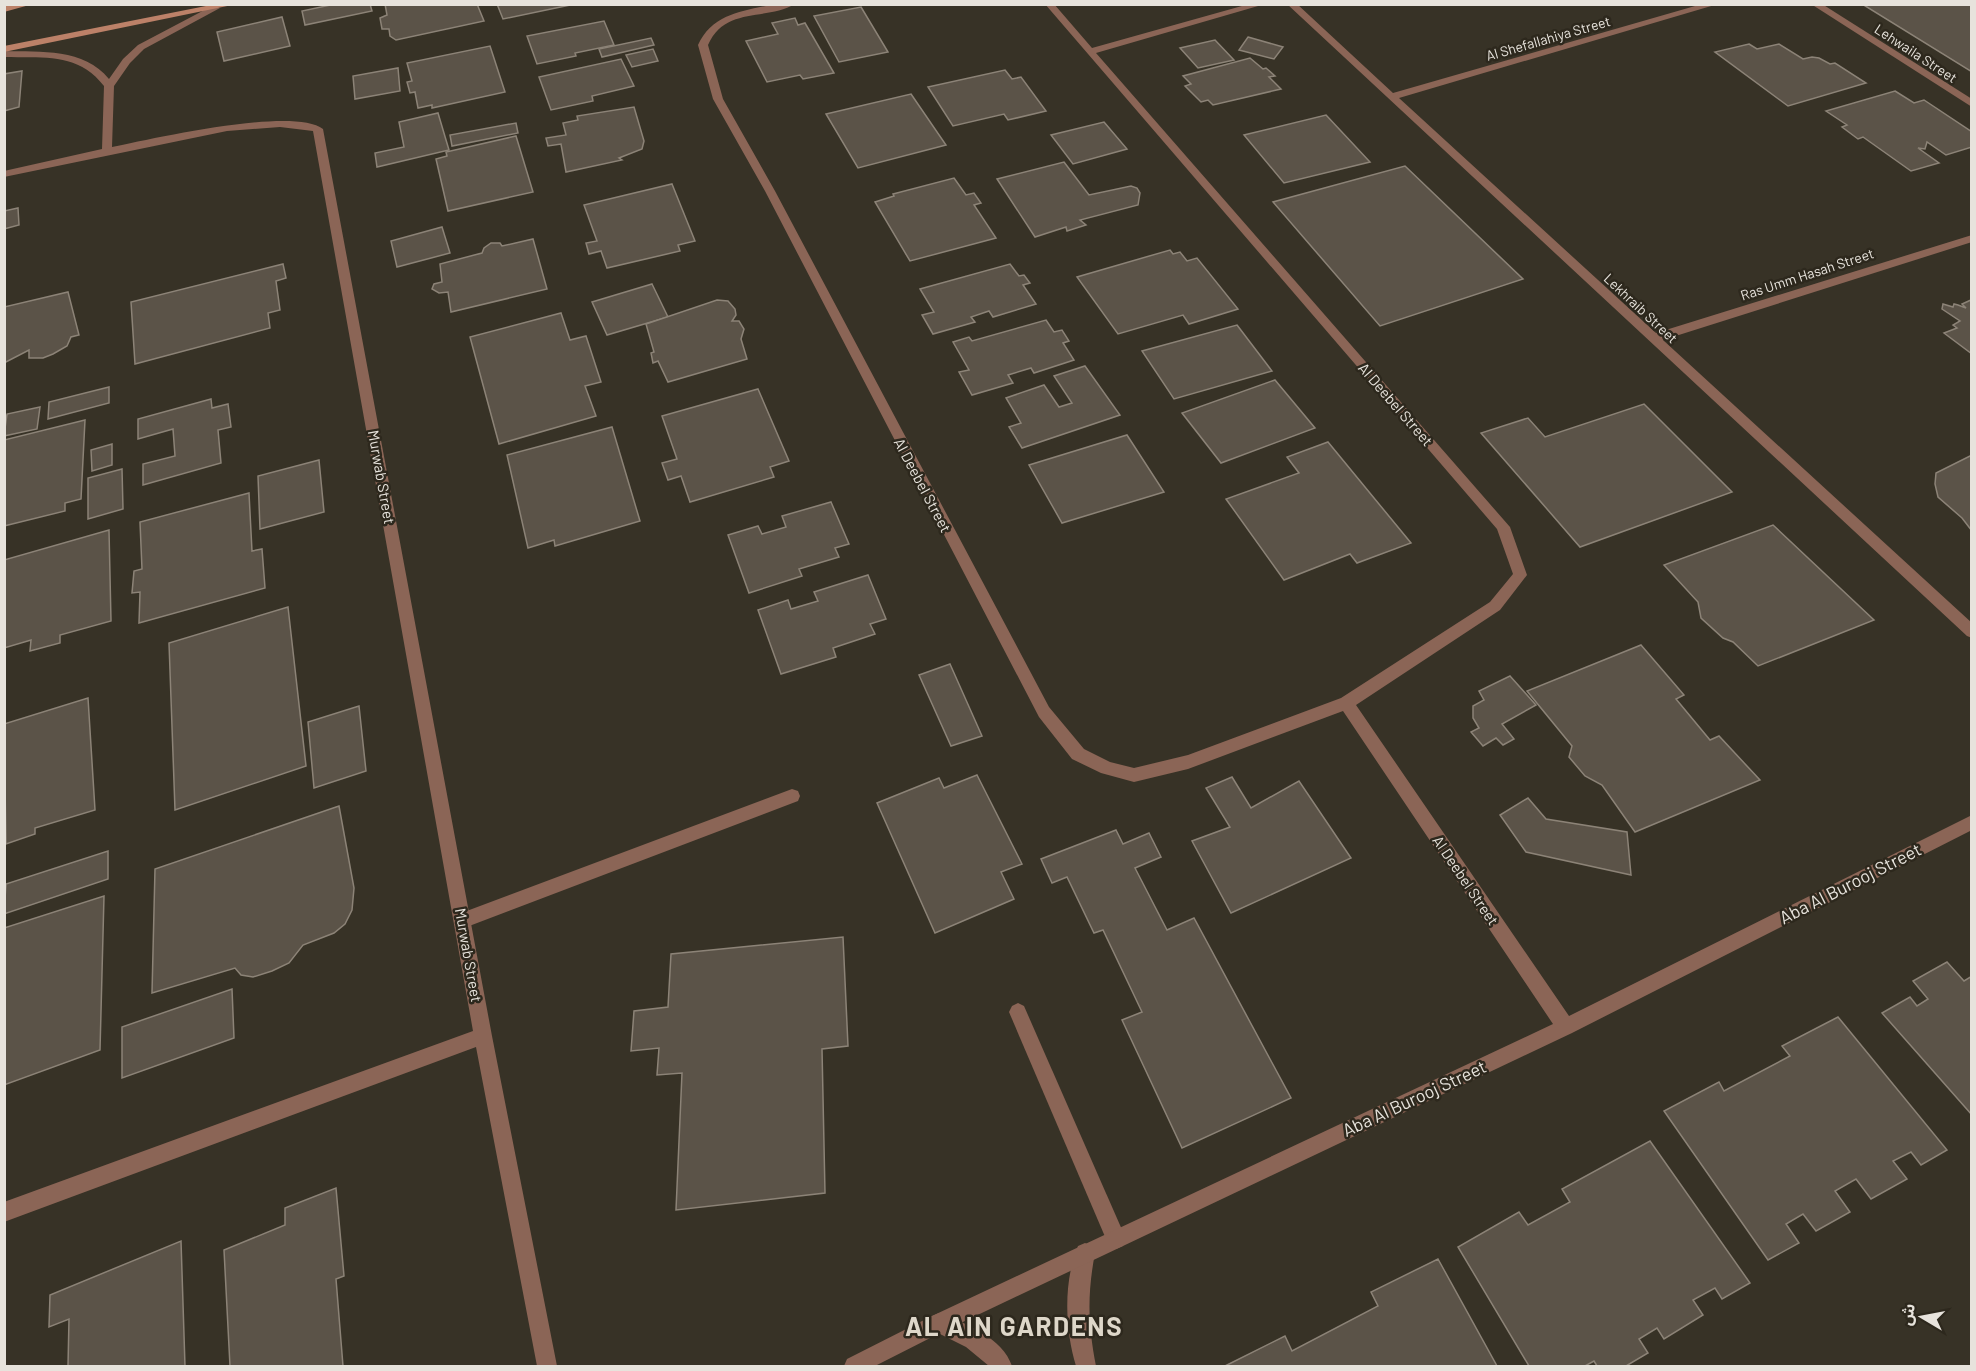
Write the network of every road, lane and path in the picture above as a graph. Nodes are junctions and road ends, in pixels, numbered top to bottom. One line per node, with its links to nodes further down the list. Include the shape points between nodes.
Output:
1 (29, 4): 10 (main road)
2 (233, 4): 9 (main road)
3 (791, 4): 22 (street, Al Deebel Street, via 742,15 711,29 703,45 718,99 1058,732 1078,754 1134,775 1188,762)
4 (1049, 4): 12 (street, Al Deebel Street)
5 (1261, 4): 12 (street)
6 (1291, 4): 15 (street, Lekhraib Street)
7 (1713, 4): 15 (street, Al Shefallahiya Street)
8 (1815, 4): 16 (street, Lehwaila Street)
9 (215, 8): 11 (main road); 14 (street, via 141,47)
10 (4, 9)
11 (4, 49)
12 (1091, 51): 22 (street, Al Deebel Street, via 1503,527 1520,576 1495,606)
13 (4, 54): 14 (street, via 85,63)
14 (109, 86): 17 (street)
15 (1390, 97): 20 (street, Lekhraib Street)
16 (1971, 104)
17 (107, 151): 18 (street, Murwab Street); 25 (street, Murwab Street, via 260,122 318,129)
18 (4, 174)
19 (1971, 238): 20 (street, Ras Umm Hasah Street)
20 (1653, 339): 21 (street, Lekhraib Street)
21 (1971, 632)
22 (1346, 703): 27 (street, Al Deebel Street)
23 (792, 796): 25 (street)
24 (1971, 822): 27 (street, Aba Al Burooj Street)
25 (464, 920): 28 (street, Murwab Street)
26 (1018, 1012): 30 (street)
27 (1566, 1027): 30 (street, Aba Al Burooj Street)
28 (483, 1036): 29 (street); 33 (street, Murwab Street)
29 (4, 1212)
30 (1116, 1239): 31 (street, Aba Al Burooj Street)
31 (1085, 1253): 32 (street, Aba Al Burooj Street); 36 (street, via 1077,1291 1078,1331)
32 (939, 1323): 34 (street, Aba Al Burooj Street); 35 (street, via 969,1335)
33 (547, 1366)
34 (854, 1366)
35 (1002, 1366)
36 (1086, 1366)

